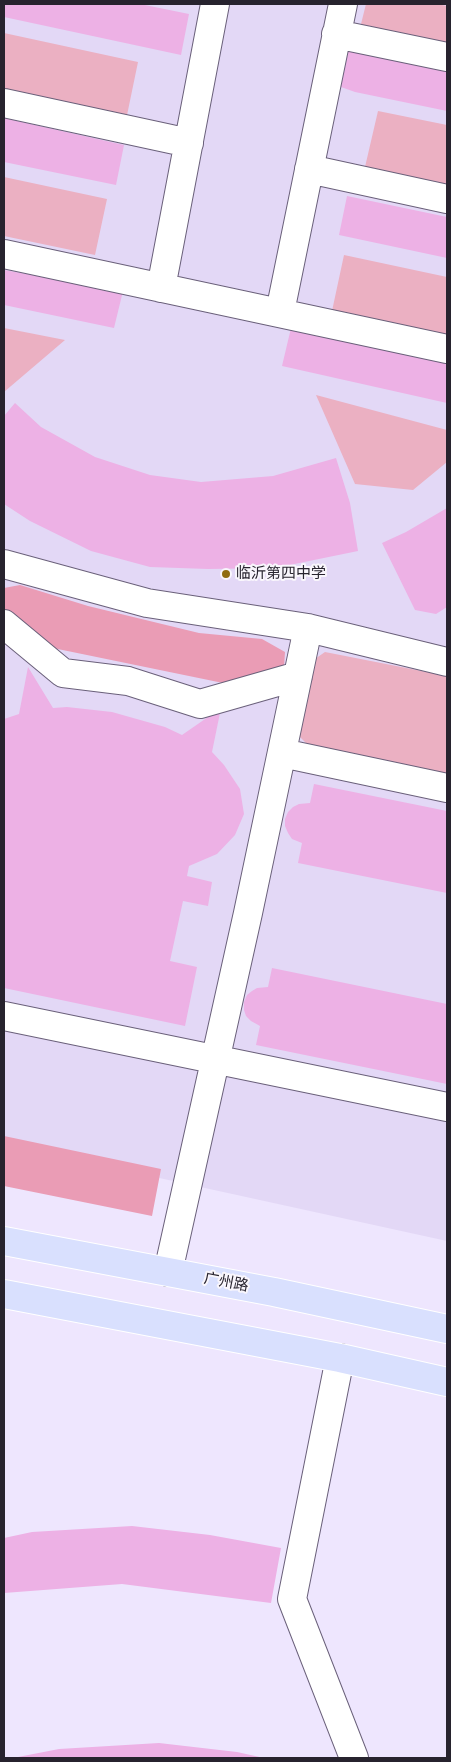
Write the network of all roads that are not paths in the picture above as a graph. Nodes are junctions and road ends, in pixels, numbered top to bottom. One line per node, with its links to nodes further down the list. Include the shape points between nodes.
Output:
1 (213, 4): 6 (street)
2 (342, 4): 3 (street)
3 (336, 34): 4 (street); 7 (street)
4 (447, 57)
5 (4, 103): 6 (street)
6 (188, 143): 10 (street)
7 (309, 169): 8 (street); 11 (street)
8 (447, 198)
9 (4, 254): 10 (street)
10 (161, 288): 11 (street)
11 (280, 312): 12 (street)
12 (447, 349)
13 (4, 564): 15 (street, via 146,603)
14 (4, 624): 17 (street, via 63,673 128,681 200,704)
15 (308, 628): 16 (street); 17 (street)
16 (447, 662)
17 (298, 676): 18 (street)
18 (282, 753): 19 (street); 21 (street)
19 (447, 788)
20 (4, 1016): 21 (street)
21 (216, 1059): 22 (street); 24 (street)
22 (447, 1107)
23 (4, 1241): 24 (main road, 广州路)
24 (168, 1272): 26 (main road, 广州路)
25 (4, 1294): 27 (main road)
26 (447, 1329)
27 (340, 1358): 28 (main road); 29 (street, via 292,1599)
28 (447, 1382)
29 (354, 1758)

